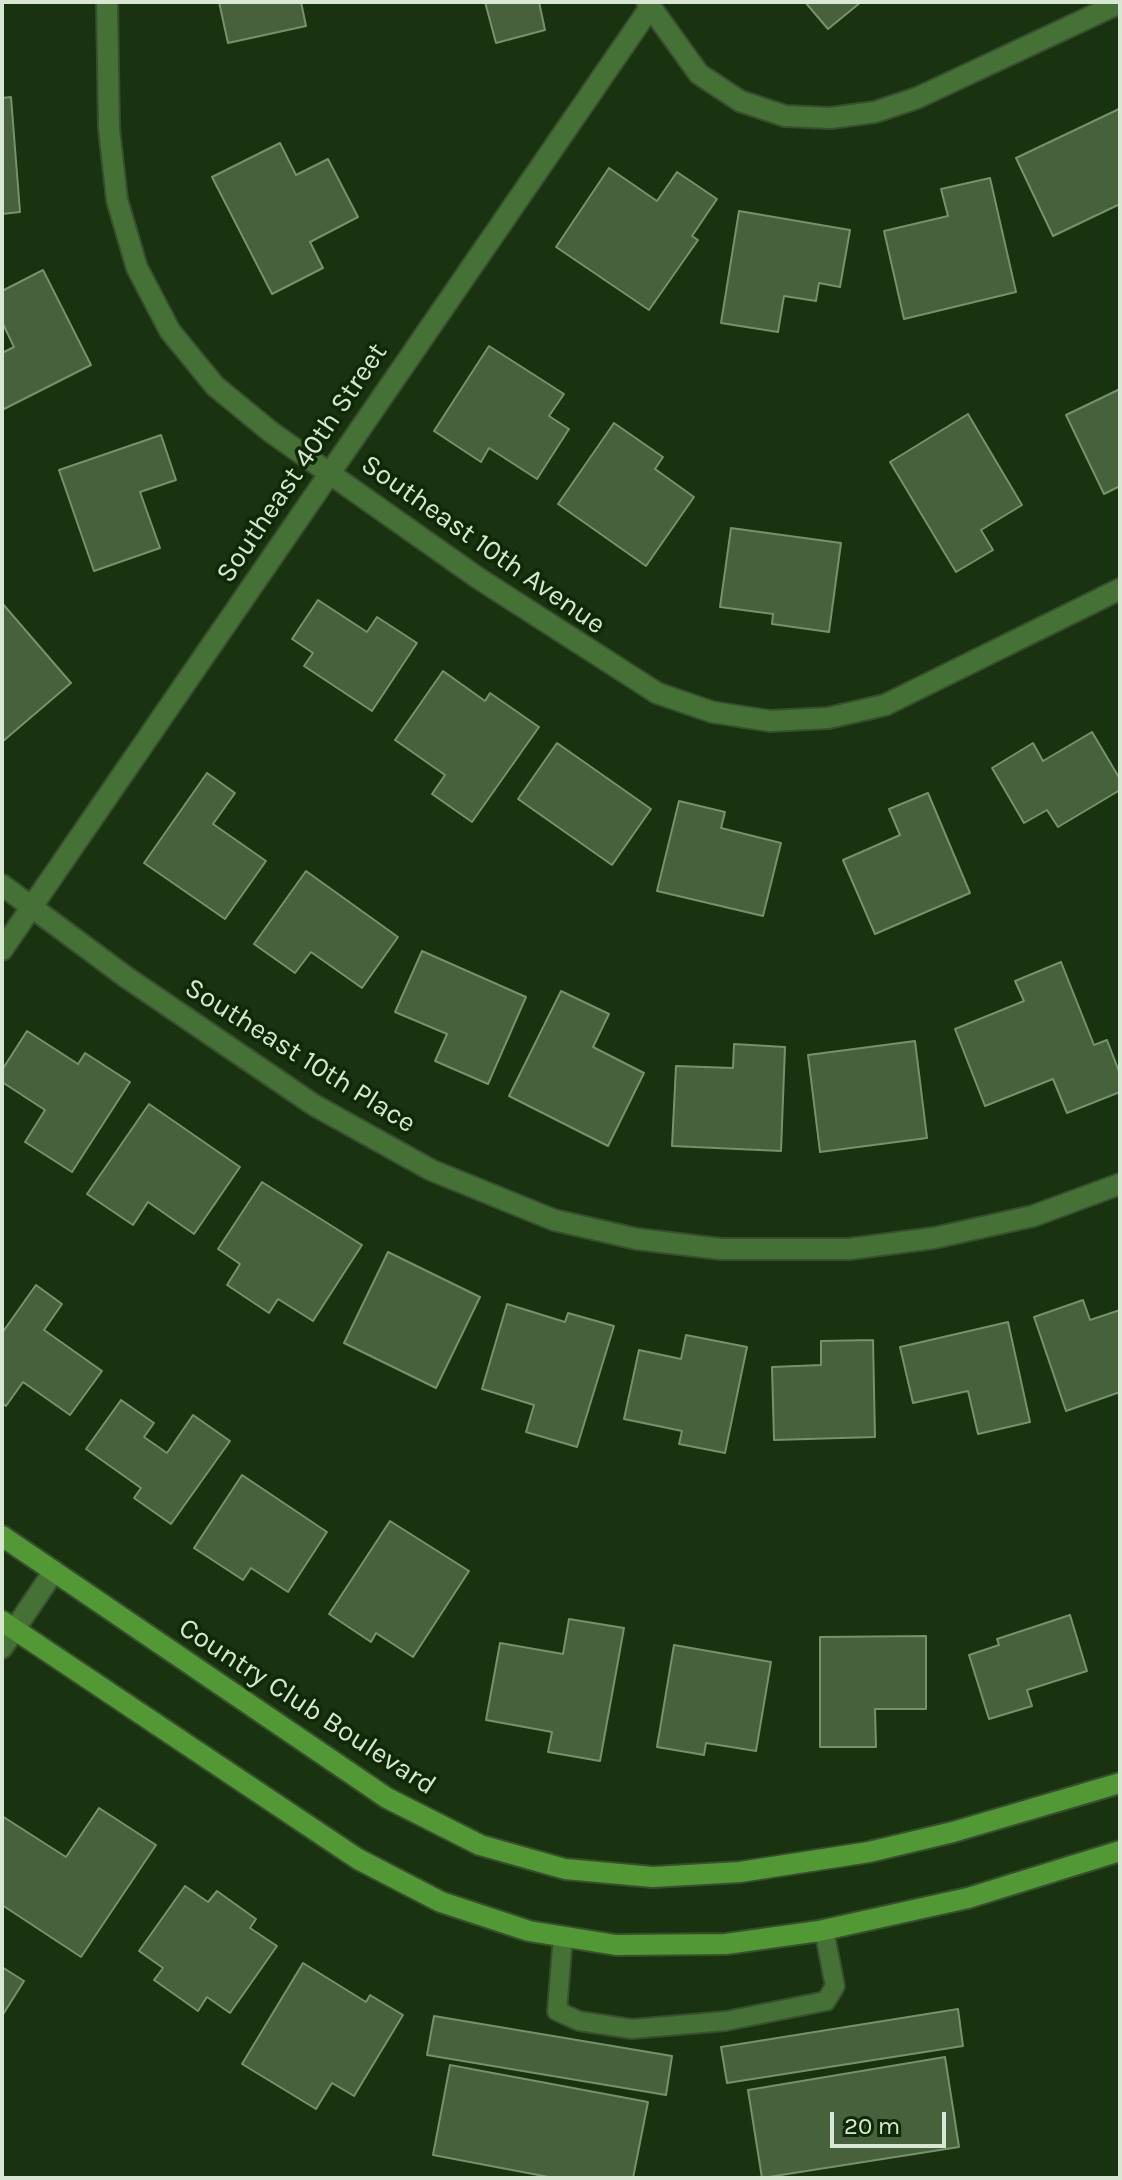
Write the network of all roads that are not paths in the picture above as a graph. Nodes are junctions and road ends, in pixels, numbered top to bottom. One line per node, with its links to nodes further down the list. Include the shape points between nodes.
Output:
1 (107, 2): 4 (street, Southeast 10th Avenue, via 109,129 117,200 137,268 170,331 215,386)
2 (1120, 3): 3 (street, via 917,98 875,112 830,118 785,116 740,101 699,74)
3 (648, 5): 4 (street, Southeast 40th Street)
4 (330, 472): 5 (street, Southeast 10th Avenue, via 597,658 657,693 727,715 770,721 828,718 885,705); 7 (street, Southeast 40th Street)
5 (1120, 589)
6 (2, 885): 7 (street, Southeast 10th Place)
7 (31, 908): 8 (street, Southeast 40th Street); 9 (street, Southeast 10th Place, via 314,1105 431,1170 554,1220 707,1248 821,1251 934,1238 1033,1216)
8 (2, 950)
9 (1120, 1184)
10 (2, 1536): 11 (main road, Country Club Boulevard)
11 (54, 1571): 12 (street); 14 (main road, Country Club Boulevard, via 387,1798 480,1845 565,1869 696,1877 783,1866 953,1832)
12 (8, 1625): 13 (street); 17 (main road, via 358,1859 477,1916)
13 (2, 1648)
14 (1120, 1783)
15 (1120, 1851): 16 (main road, via 968,1898)
16 (824, 1930): 17 (main road, via 674,1947); 17 (lane, via 835,1986 826,2001 726,2021 632,2029 579,2021 557,2011)
17 (563, 1937)

